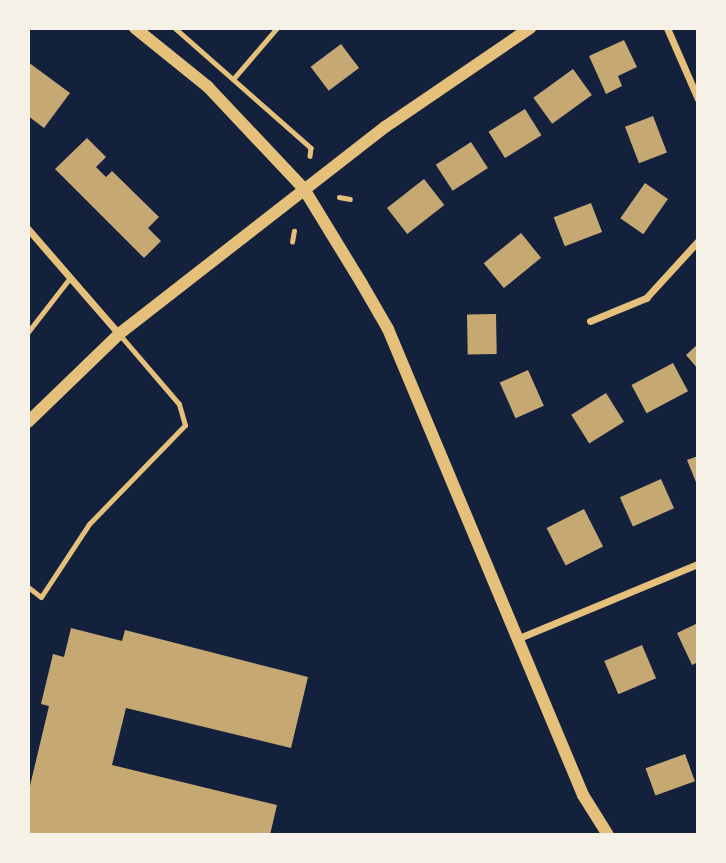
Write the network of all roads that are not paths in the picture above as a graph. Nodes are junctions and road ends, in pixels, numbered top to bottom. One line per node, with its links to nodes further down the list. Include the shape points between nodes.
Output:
1 (135, 28): 5 (street, via 208,87)
2 (530, 28): 5 (street)
3 (667, 28): 4 (street)
4 (698, 99)
5 (304, 189): 11 (street); 15 (street, via 388,329)
6 (28, 229): 8 (street)
7 (698, 241): 9 (street, via 646,298)
8 (69, 279): 10 (lane); 11 (street)
9 (590, 321)
10 (28, 332)
11 (120, 334): 12 (street); 14 (lane, via 179,404 185,425 89,524 41,597)
12 (28, 422)
13 (698, 564): 15 (street)
14 (28, 587)
15 (519, 638): 16 (street, via 583,795)
16 (608, 835)

